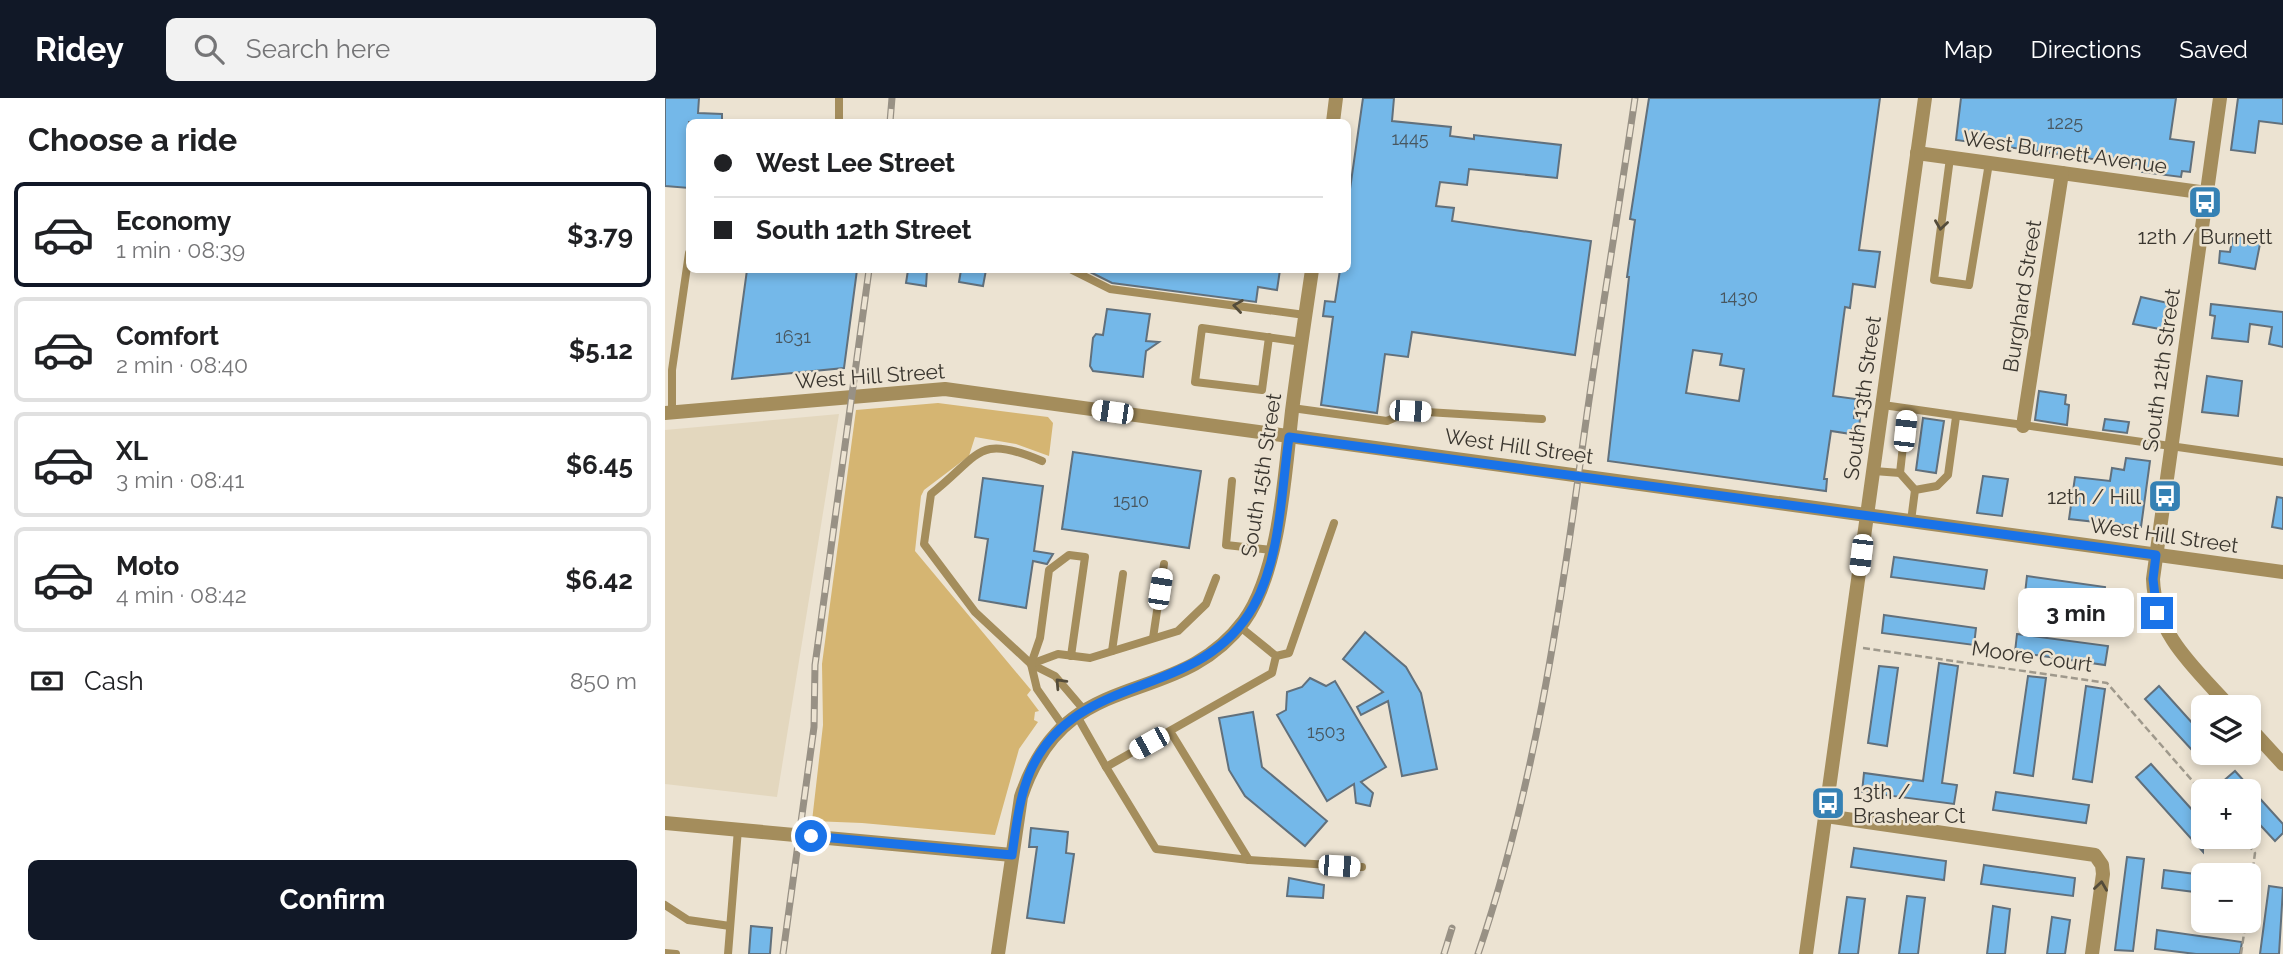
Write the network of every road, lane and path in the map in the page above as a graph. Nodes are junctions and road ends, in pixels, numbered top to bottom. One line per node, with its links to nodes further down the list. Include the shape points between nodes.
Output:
1 (839, 98): 5 (lane)
2 (1336, 98): 6 (street)
3 (1926, 98): 7 (street, South 13th Street)
4 (2220, 98): 11 (street, South 12th Street)
5 (839, 119)
6 (1333, 119)
7 (1917, 153): 8 (street, West Burnett Avenue); 18 (street, South 13th Street)
8 (1950, 158): 9 (street, West Burnett Avenue); 9 (lane, one-way to 9, via 1934,280 1947,284 1969,285)
9 (1989, 163): 10 (street, West Burnett Avenue)
10 (2062, 173): 11 (street, West Burnett Avenue); 24 (street, Burghard Street)
11 (2207, 193): 26 (street, South 12th Street)
12 (686, 272): 21 (lane)
13 (1078, 273): 15 (lane, one-way to 13, via 1110,289)
14 (1312, 273): 15 (street, South 15th Street)
15 (1305, 315): 17 (street, South 15th Street)
16 (1269, 337): 16 (lane, via 1202,328 1195,382 1262,390); 17 (lane)
17 (1302, 342): 19 (street, South 15th Street)
18 (1883, 405): 20 (lane); 29 (street, South 13th Street)
19 (1293, 408): 23 (lane, via 1387,421 1410,411); 25 (street, South 15th Street)
20 (1907, 410): 22 (lane); 30 (lane)
21 (668, 413): 25 (street, West Hill Street, via 936,389)
22 (1956, 417): 24 (lane); 32 (lane, via 1948,475 1937,486)
23 (1542, 419)
24 (2023, 426): 26 (lane)
25 (1289, 437): 33 (street, West Hill Street); 36 (street, South 15th Street)
26 (2171, 447): 28 (lane); 37 (street, South 12th Street)
27 (1042, 461): 48 (lane, via 1008,447 981,450 931,494 924,544 975,612)
28 (2283, 462)
29 (1874, 471): 30 (lane); 33 (street, South 13th Street)
30 (1900, 473): 32 (lane)
31 (1232, 481): 36 (lane, via 1226,545)
32 (1915, 490): 34 (lane)
33 (1867, 515): 34 (street, West Hill Street); 44 (street, South 13th Street)
34 (1911, 521): 37 (street, West Hill Street)
35 (1334, 523): 47 (lane, via 1289,653)
36 (1272, 550): 42 (street, South 15th Street, via 1254,606)
37 (2156, 555): 39 (street, West Hill Street); 49 (street, South 12th Street, via 2154,592 2161,622)
38 (1164, 564): 43 (lane)
39 (2283, 572)
40 (1122, 574): 45 (lane)
41 (1216, 578): 43 (lane, via 1206,604 1178,631)
42 (1239, 626): 47 (lane); 50 (street, South 15th Street, via 1191,667 1104,698)
43 (1153, 638): 45 (lane)
44 (1849, 646): 56 (path, Moore Court, via 2107,683); 57 (street, South 13th Street)
45 (1112, 651): 46 (lane, via 1090,658)
46 (1071, 656): 48 (lane, via 1058,654); 48 (lane, via 1086,557 1069,555 1049,570 1040,638)
47 (1276, 656): 52 (lane, via 1272,673)
48 (1031, 664): 50 (lane, one-way to 48, via 1055,676); 51 (lane, via 1037,689)
49 (2219, 695)
50 (1080, 713): 51 (street, South 15th Street); 55 (lane)
51 (1063, 726): 60 (street, South 15th Street, via 1030,773 1021,797)
52 (1170, 731): 55 (lane); 61 (lane)
53 (2261, 740): 54 (street)
54 (2283, 764)
55 (1106, 767): 61 (lane, via 1156,849)
56 (2191, 779)
57 (1826, 816): 70 (street, South 13th Street); 71 (street, one-way to 57, via 2103,874 2095,855)
58 (665, 823): 59 (street)
59 (738, 829): 60 (street); 64 (lane)
60 (1012, 855): 69 (street, South 15th Street)
61 (1249, 860): 62 (lane)
62 (1362, 867)
63 (665, 905): 64 (lane, via 688,920)
64 (730, 926): 68 (lane)
65 (2244, 933): 72 (path)
66 (665, 953): 67 (lane)
67 (675, 954)
68 (728, 954)
69 (998, 954)
70 (1806, 954)
71 (2092, 954)
72 (2241, 954)

